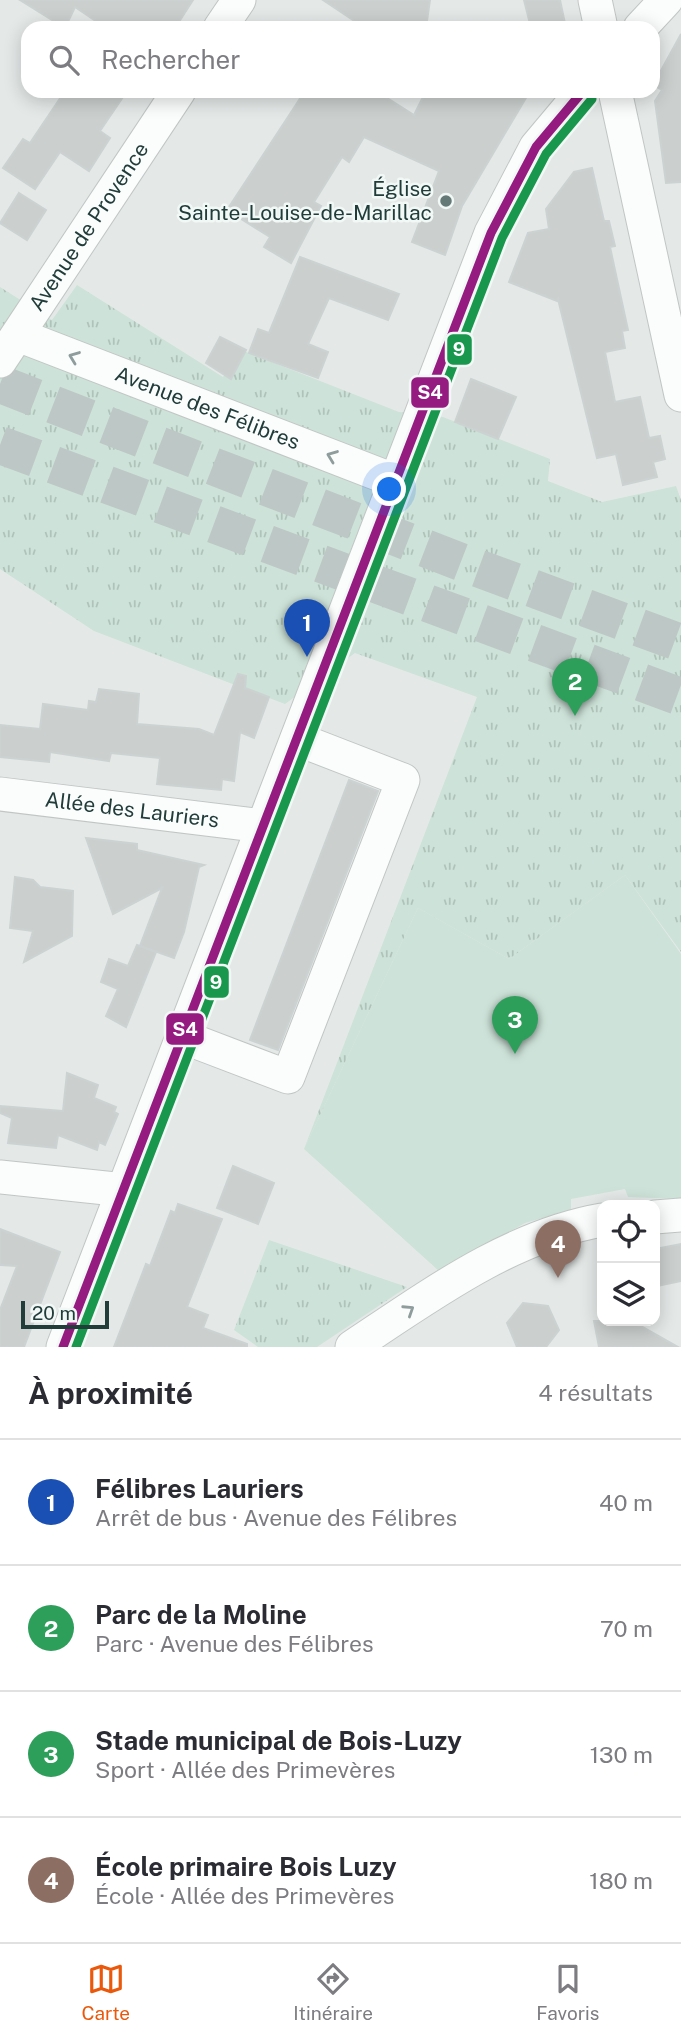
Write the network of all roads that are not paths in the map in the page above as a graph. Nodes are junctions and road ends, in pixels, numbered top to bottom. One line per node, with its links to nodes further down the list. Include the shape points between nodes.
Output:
1 (239, 0): 4 (street)
2 (595, 0): 5 (street)
3 (666, 0): 6 (street)
4 (225, 21)
5 (600, 21)
6 (646, 21)
7 (174, 98): 10 (street, Avenue de Provence)
8 (577, 98): 12 (street, via 536,147 491,233)
9 (617, 98): 11 (street)
10 (9, 348): 12 (street, Avenue des Félibres, one-way to 10)
11 (681, 395)
12 (396, 481): 13 (street)
13 (297, 739): 15 (street); 16 (street, via 403,780 288,1077)
14 (0, 794): 15 (street, Allée des Lauriers)
15 (264, 826): 16 (street)
16 (184, 1037): 18 (street)
17 (0, 1177): 18 (street)
18 (125, 1190): 22 (street)
19 (681, 1215): 20 (street)
20 (660, 1217)
21 (597, 1221): 23 (street, one-way to 21, via 465,1275 551,1231)
22 (63, 1347)
23 (352, 1347)

